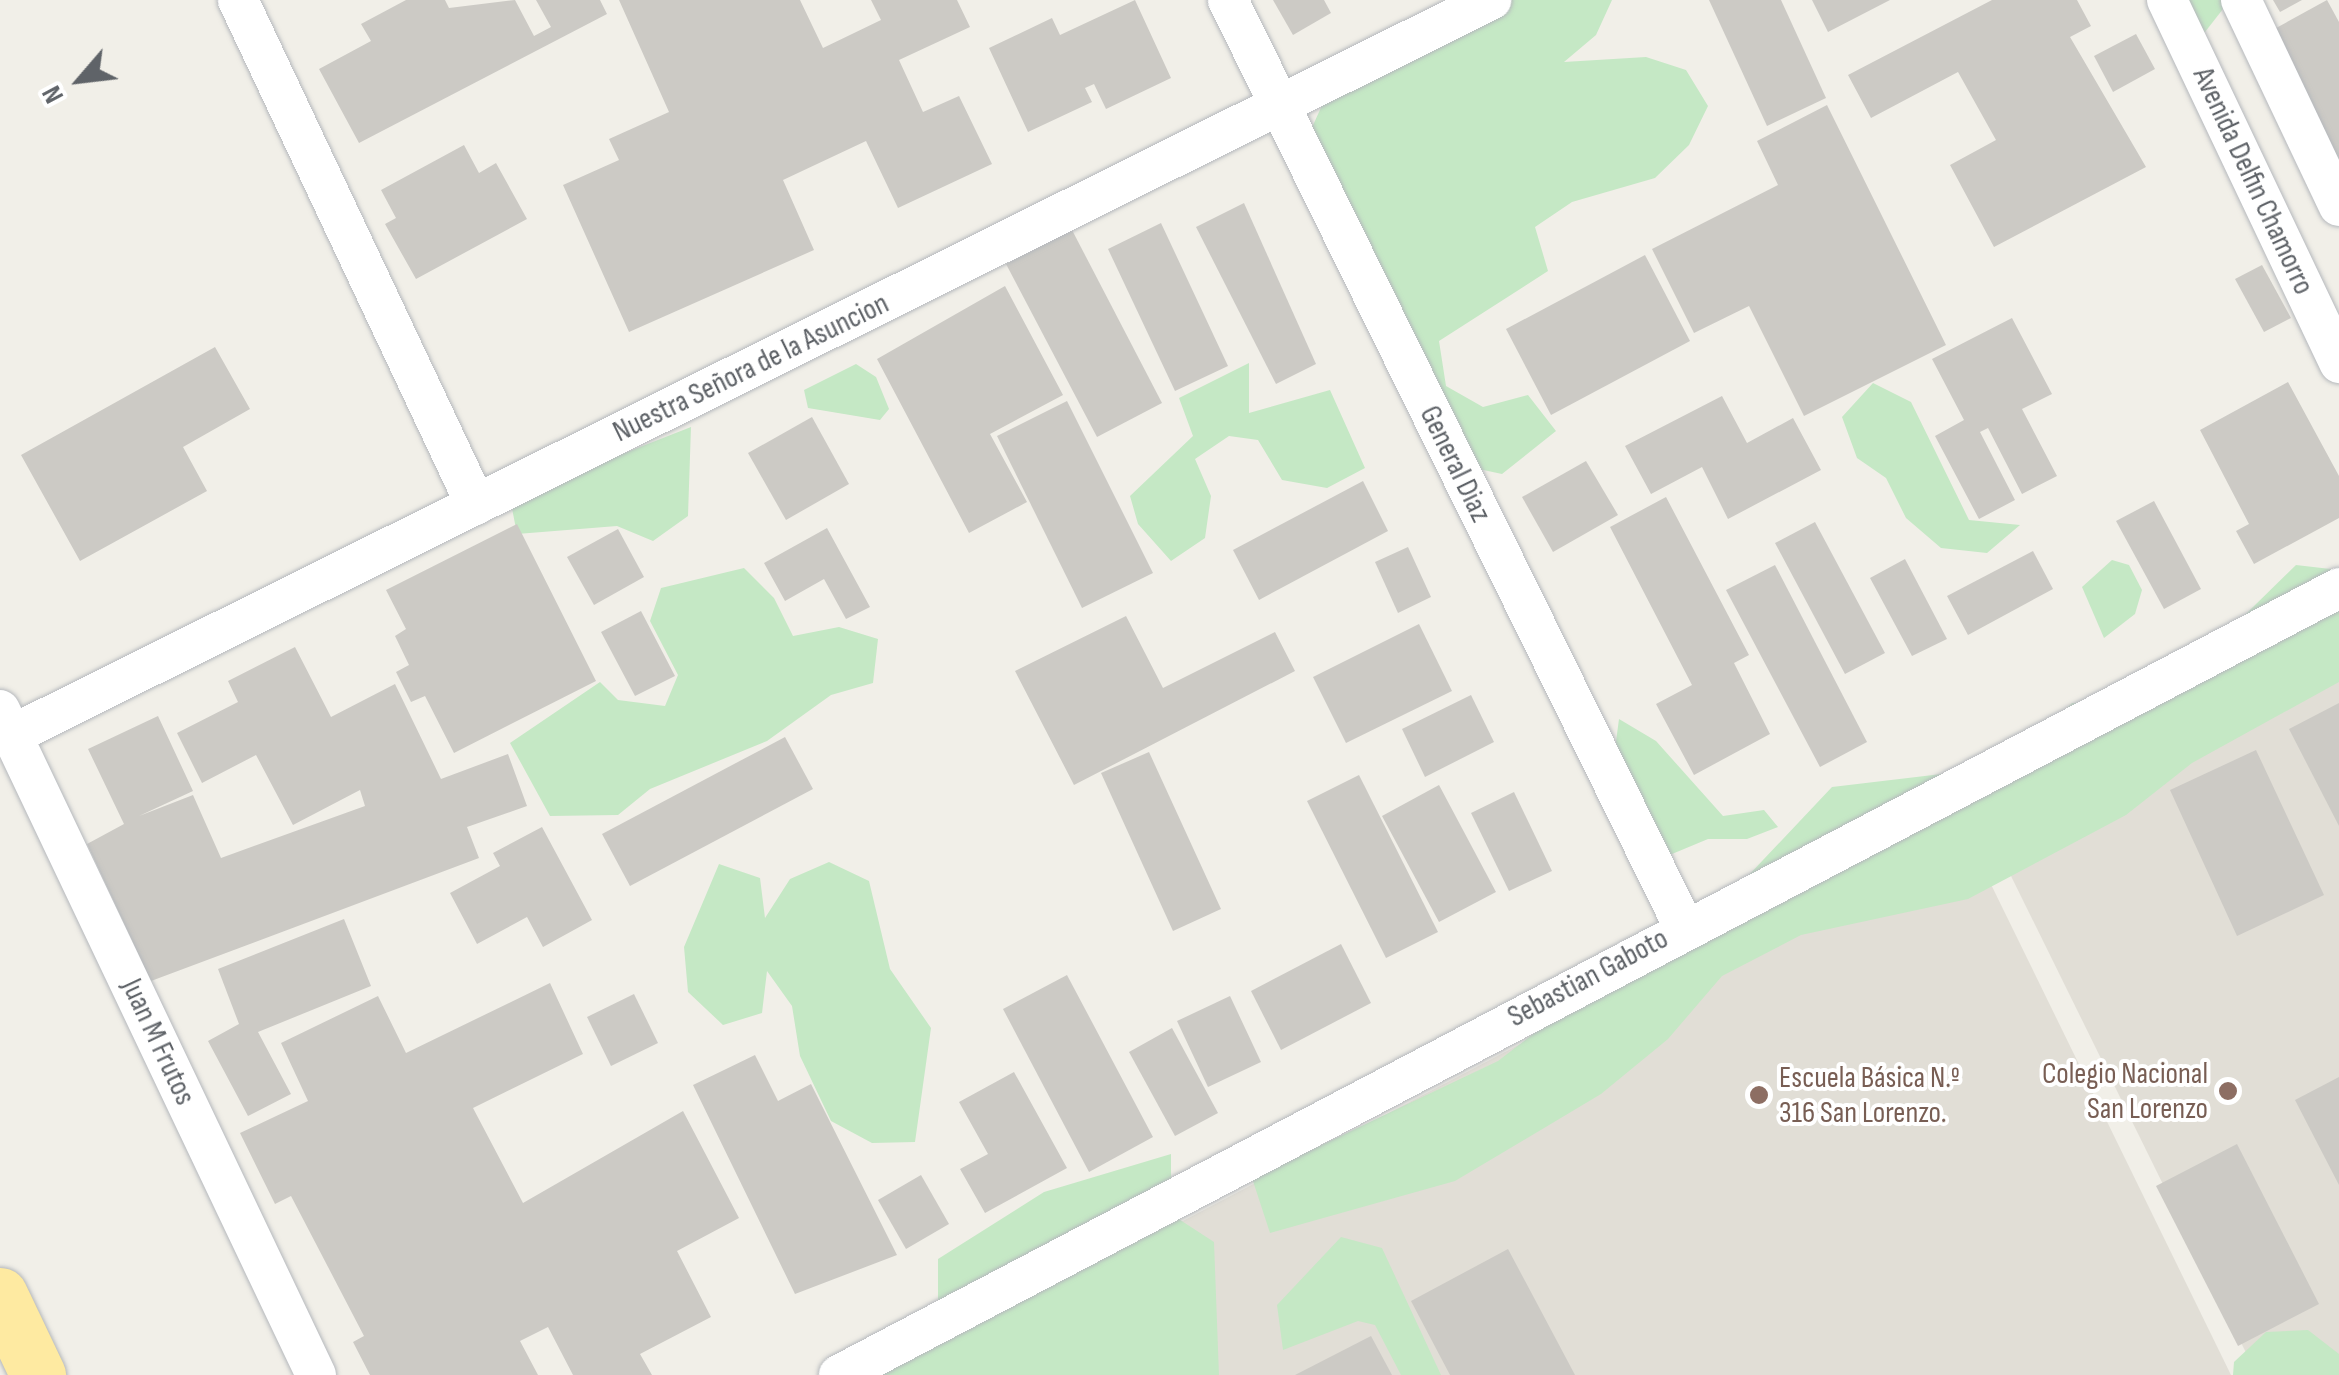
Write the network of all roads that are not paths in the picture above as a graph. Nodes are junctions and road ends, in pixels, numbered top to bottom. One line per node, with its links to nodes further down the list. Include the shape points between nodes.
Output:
1 (238, 0): 9 (street)
2 (1228, 0): 6 (street, General Diaz)
3 (1491, 0): 6 (street, Nuestra Señora de la Asuncion)
4 (2167, 0): 8 (street, Avenida Delfin Chamorro)
5 (2241, 0): 7 (street)
6 (1278, 106): 9 (street, Nuestra Señora de la Asuncion); 12 (street, General Diaz)
7 (2339, 206)
8 (2339, 363)
9 (476, 505): 11 (street, Nuestra Señora de la Asuncion)
10 (2339, 588): 12 (street, Sebastian Gaboto)
11 (6, 723): 15 (street, Juan M Frutos)
12 (1684, 927): 16 (street, Sebastian Gaboto)
13 (0, 1294): 14 (highway)
14 (38, 1375)
15 (316, 1375)
16 (839, 1375)

